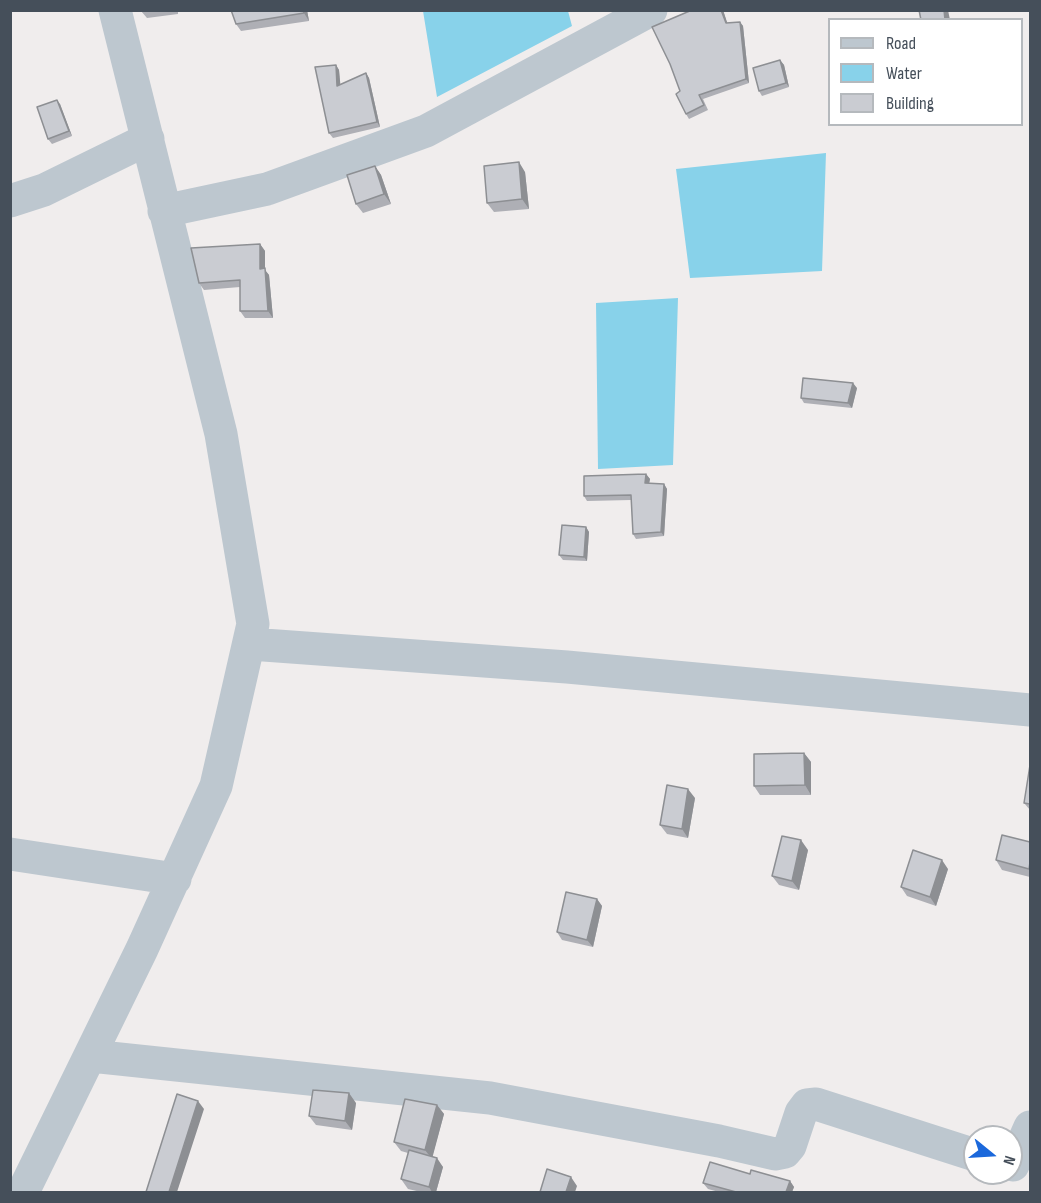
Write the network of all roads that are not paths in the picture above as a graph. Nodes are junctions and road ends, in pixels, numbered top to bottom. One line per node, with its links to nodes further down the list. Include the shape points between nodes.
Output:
1 (115, 10): 3 (street)
2 (651, 10): 5 (street, via 426,131 267,189)
3 (148, 139): 4 (street, via 44,190); 5 (street)
4 (10, 201)
5 (164, 211): 6 (street, via 221,434 253,624)
6 (250, 644): 7 (street, via 567,667); 9 (street, via 216,786)
7 (1030, 710)
8 (10, 854): 9 (street)
9 (175, 879): 10 (street)
10 (91, 1056): 13 (street, via 490,1098 776,1154 790,1146 807,1105 816,1104); 14 (street)
11 (1030, 1126): 12 (street)
12 (1023, 1150)
13 (963, 1151)
14 (23, 1192)

